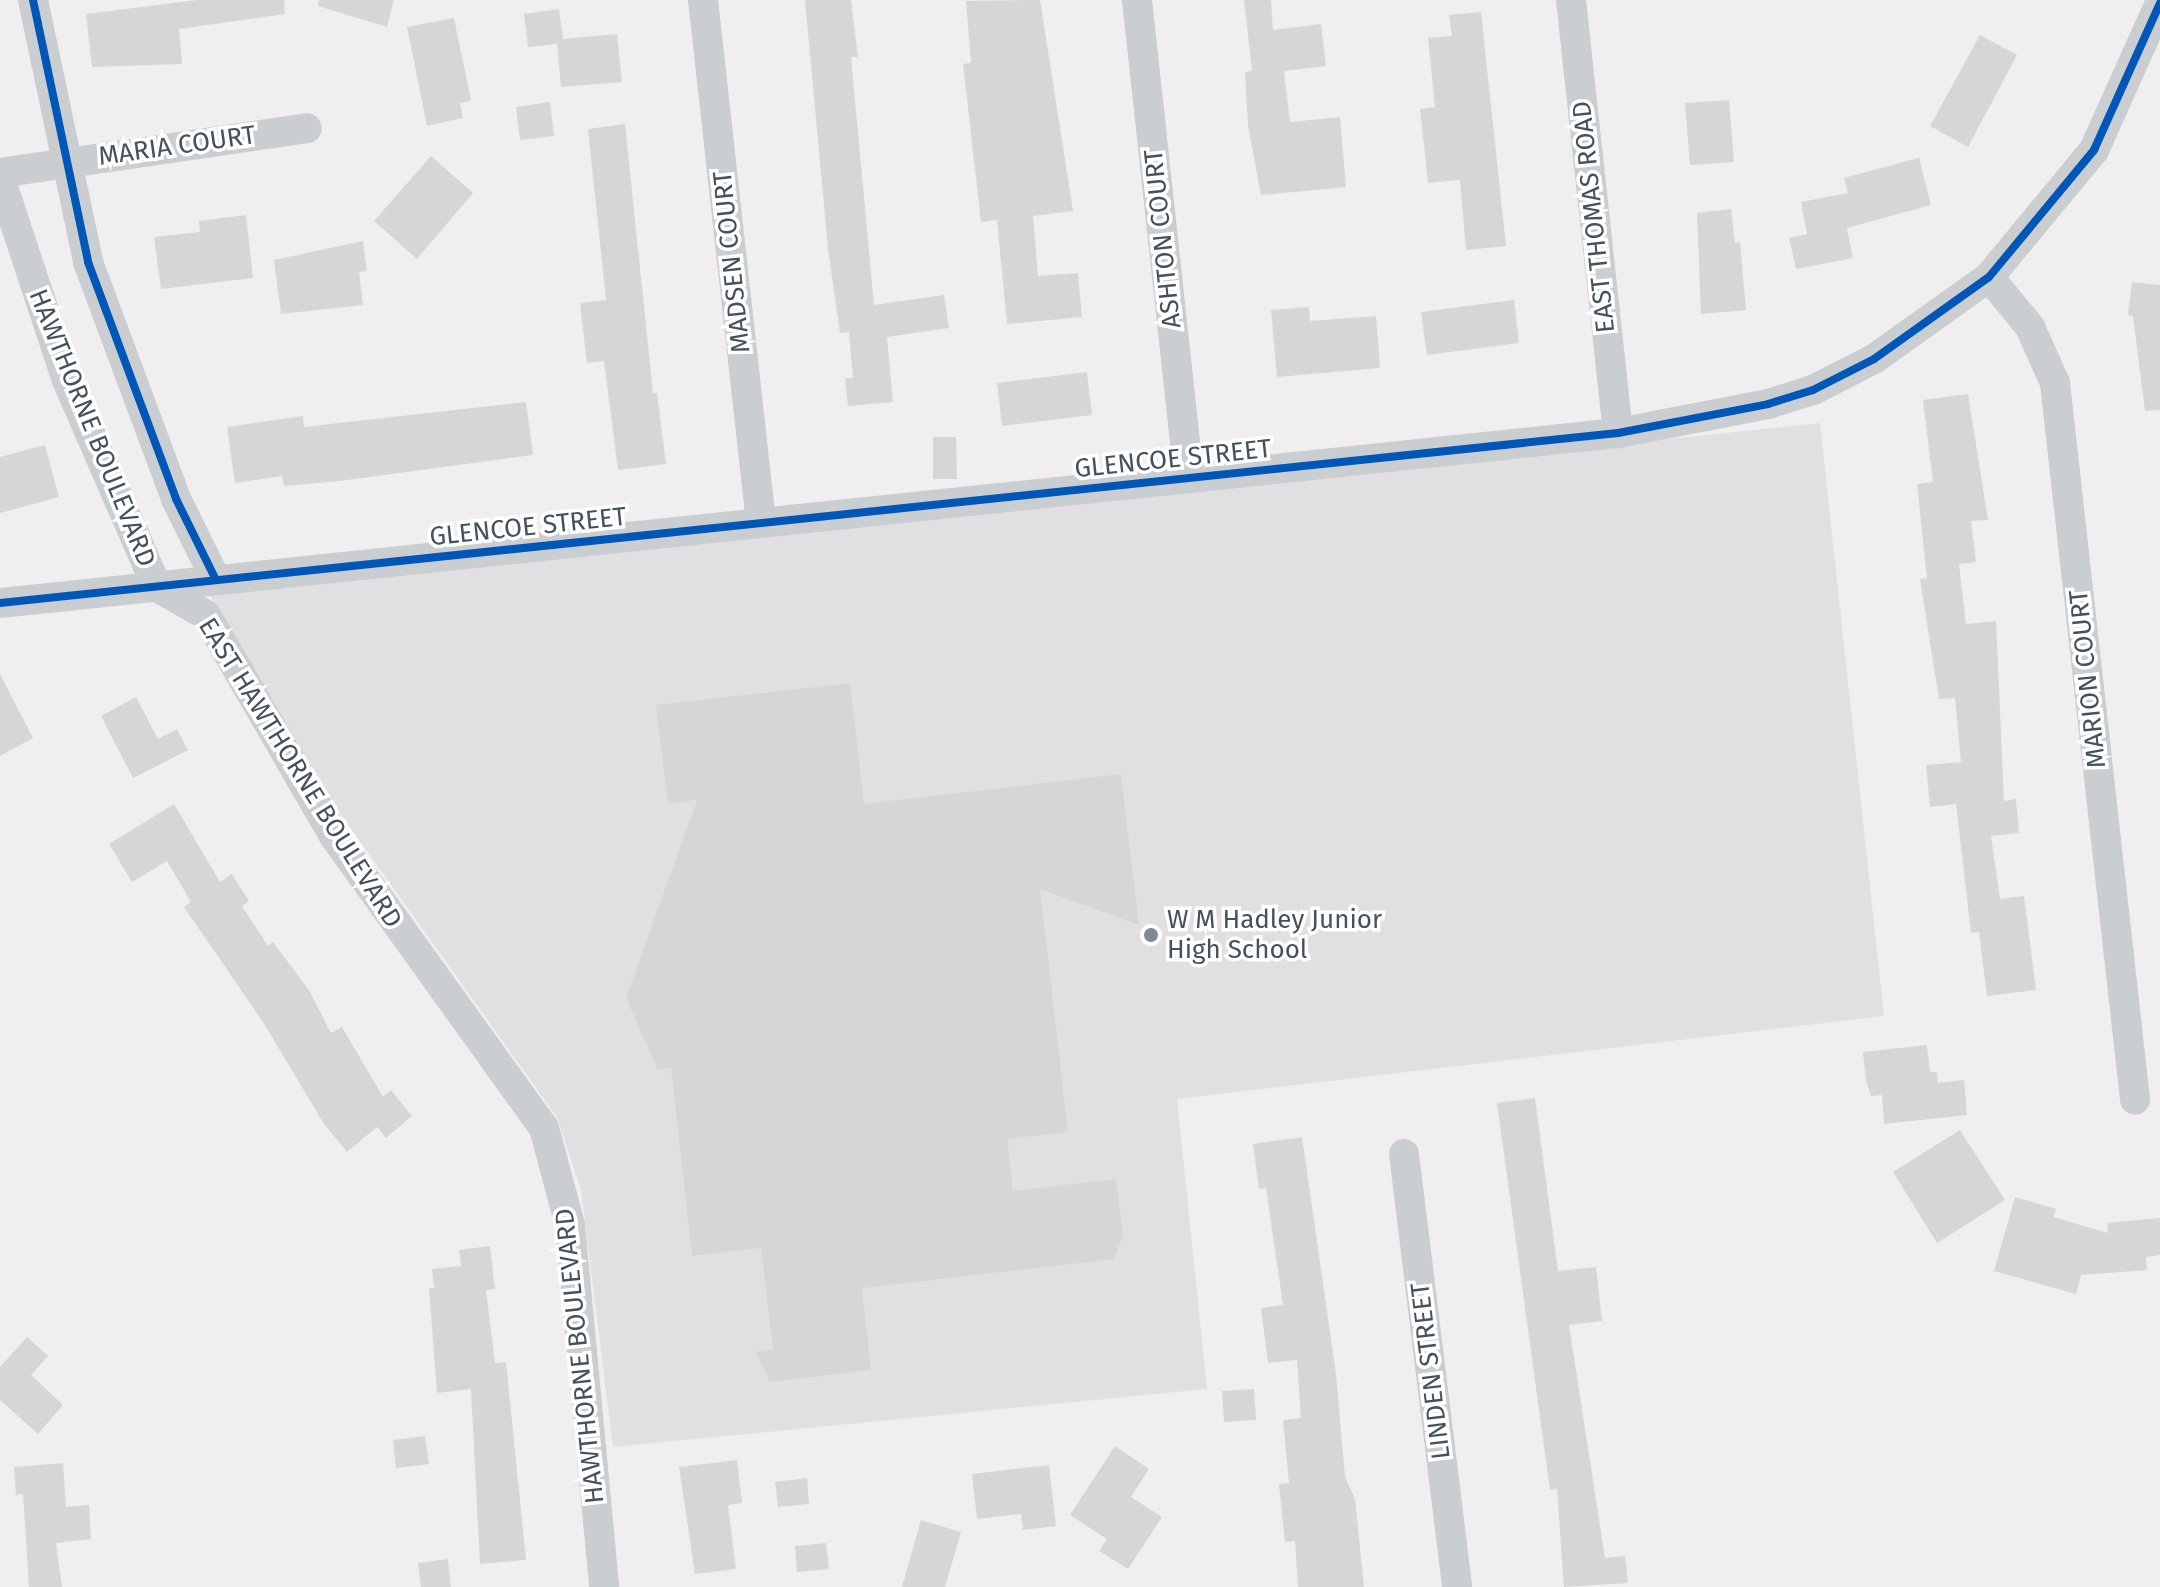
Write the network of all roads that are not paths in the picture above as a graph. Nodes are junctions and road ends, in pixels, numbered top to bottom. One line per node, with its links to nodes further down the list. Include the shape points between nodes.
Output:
1 (33, 0): 7 (street, EAST HAWTHORNE BOULEVARD)
2 (703, 0): 12 (street, MADSEN COURT)
3 (1137, 0): 11 (street, ASHTON COURT)
4 (1571, 0): 10 (street, EAST THOMAS ROAD)
5 (2160, 3): 9 (street, GLENCOE STREET, via 2094,150)
6 (307, 128): 7 (street, MARIA COURT)
7 (66, 162): 8 (street, MARIA COURT); 13 (street, EAST HAWTHORNE BOULEVARD, via 88,262 130,384)
8 (0, 176): 14 (street, HAWTHORNE BOULEVARD, via 66,378)
9 (1989, 277): 10 (street, GLENCOE STREET, via 1910,338 1813,390 1721,416); 16 (street, MARION COURT, via 2030,327 2055,383)
10 (1618, 433): 11 (street, GLENCOE STREET)
11 (1189, 477): 12 (street, GLENCOE STREET)
12 (761, 523): 13 (street, GLENCOE STREET)
13 (216, 580): 14 (street, GLENCOE STREET)
14 (157, 587): 15 (street, GLENCOE STREET); 17 (street, EAST HAWTHORNE BOULEVARD, via 206,615 334,836)
15 (0, 603)
16 (2135, 1100)
17 (544, 1128): 19 (street, HAWTHORNE BOULEVARD, via 570,1225)
18 (1404, 1154): 20 (street, LINDEN STREET)
19 (604, 1587)
20 (1457, 1587)

